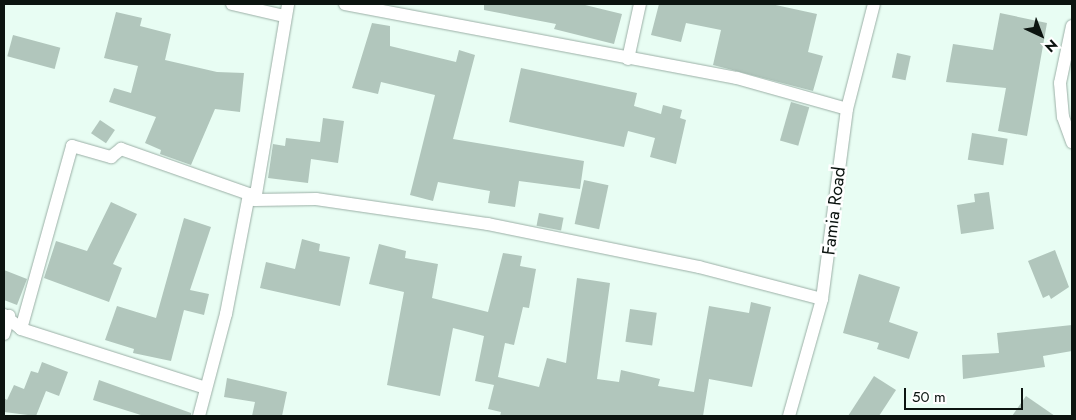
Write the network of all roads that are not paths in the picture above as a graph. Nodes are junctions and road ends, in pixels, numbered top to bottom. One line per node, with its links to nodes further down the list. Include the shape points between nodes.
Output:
1 (232, 4): 5 (street)
2 (345, 4): 7 (street)
3 (640, 4): 7 (street)
4 (874, 4): 8 (street, Famia Road)
5 (286, 10): 10 (street)
6 (1072, 26): 9 (street, via 1060,83 1063,117)
7 (628, 59): 8 (street, via 737,78)
8 (847, 109): 11 (street, Famia Road)
9 (1072, 142)
10 (252, 197): 11 (street, via 316,199 488,224 699,267); 13 (street, via 121,149 111,157 72,146); 15 (street)
11 (822, 299): 17 (street, Famia Road)
12 (6, 315): 13 (street); 14 (street)
13 (21, 329): 15 (street)
14 (4, 334)
15 (206, 388): 16 (street)
16 (199, 416)
17 (788, 416)

